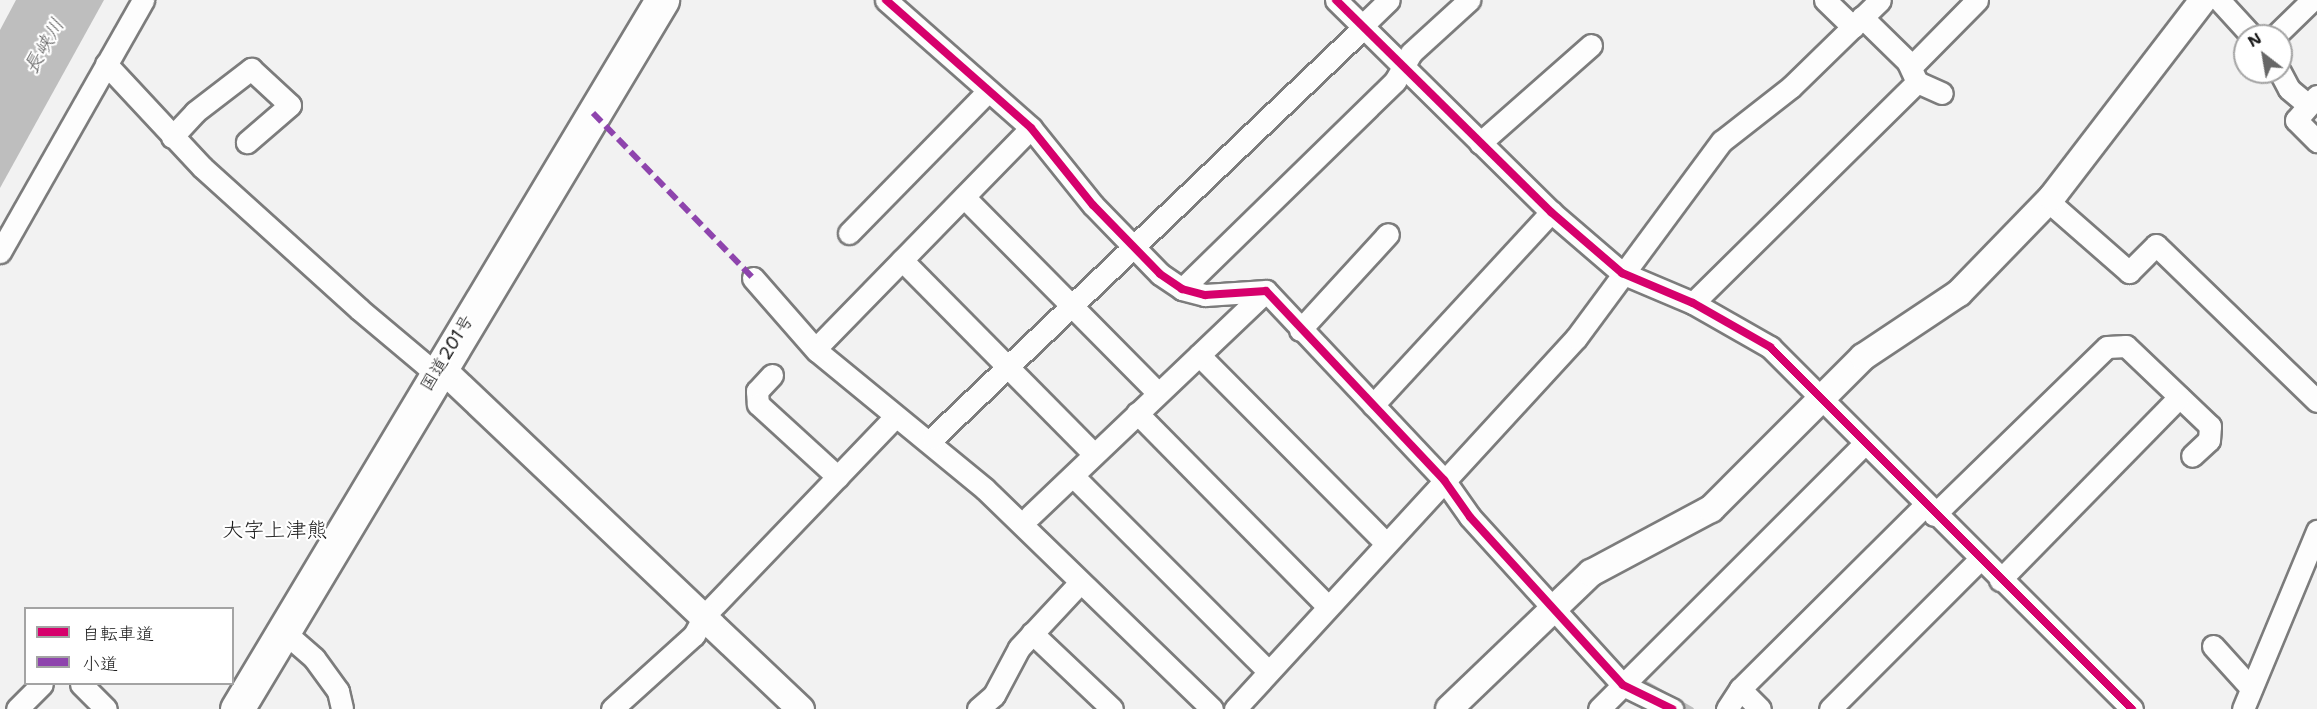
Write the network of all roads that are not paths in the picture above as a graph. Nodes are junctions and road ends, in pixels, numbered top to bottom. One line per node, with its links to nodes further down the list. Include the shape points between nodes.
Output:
1 (143, 0): 18 (street)
2 (662, 0): 48 (highway, 国道201号)
3 (886, 0): 22 (street)
4 (1336, 0): 16 (street)
5 (1389, 0): 16 (street)
6 (1469, 0): 19 (street, via 1411,53)
7 (1825, 0): 13 (street)
8 (1880, 0): 13 (street)
9 (1977, 0): 20 (street)
10 (2203, 0): 31 (street)
11 (2219, 0): 14 (street)
12 (2312, 0): 15 (street)
13 (1858, 22): 20 (street); 38 (street, via 1791,87 1722,141)
14 (2241, 24)
15 (2288, 24)
16 (1362, 27): 19 (street); 35 (street)
17 (1590, 45): 29 (street)
18 (106, 64): 26 (street); 36 (street)
19 (1404, 68): 29 (street); 40 (street)
20 (1914, 74): 23 (street); 42 (street)
21 (2286, 84): 24 (street)
22 (988, 91): 25 (street); 33 (street)
23 (1942, 93)
24 (2313, 100): 27 (street, via 2296,120)
25 (1031, 128): 30 (street); 35 (street)
26 (172, 138): 28 (street, via 195,112 251,69 290,105); 48 (street, via 359,309 427,366)
27 (2317, 141)
28 (247, 142)
29 (1480, 143): 32 (street)
30 (964, 197): 37 (street); 43 (street)
31 (2048, 201): 52 (street, via 1959,293 1871,351); 53 (street, via 2128,272 2156,245)
32 (1551, 212): 38 (street); 54 (street)
33 (849, 233)
34 (1388, 234): 44 (street)
35 (1134, 248): 40 (street); 43 (street)
36 (0, 252)
37 (902, 260): 45 (street); 47 (street)
38 (1622, 273): 42 (street); 63 (street, via 1576,338)
39 (753, 278): 56 (street, via 817,351)
40 (1182, 289): 41 (street, via 1205,295)
41 (1266, 291): 44 (street); 46 (street)
42 (1693, 303): 52 (street, via 1751,332)
43 (1072, 305): 47 (street); 50 (street)
44 (1300, 330): 54 (street)
45 (822, 342)
46 (1199, 355): 50 (street); 67 (street)
47 (1008, 365): 57 (street); 59 (street)
48 (439, 366): 73 (street); 74 (highway, 国道201号)
49 (772, 375): 62 (street, via 757,391 758,404)
50 (1158, 393): 55 (street)
51 (2179, 396): 60 (street, via 2210,426 2209,440); 64 (street, via 2126,346 2107,347); 69 (street)
52 (1824, 400): 58 (street); 72 (street, via 1711,509 1591,573)
53 (2317, 401)
54 (1373, 405): 63 (street)
55 (1137, 413): 59 (street); 71 (street)
56 (894, 418): 62 (street); 91 (street, via 985,489)
57 (933, 438)
58 (1864, 444): 64 (street); 80 (street)
59 (1094, 454): 61 (street)
60 (2192, 456)
61 (1073, 476): 65 (street); 77 (street)
62 (838, 477): 73 (street)
63 (1444, 480): 67 (street); 72 (street, via 1470,517)
64 (1929, 510): 68 (street); 82 (street)
65 (1030, 516)
66 (2317, 531): 81 (street)
67 (1386, 543): 71 (street)
68 (1980, 560): 69 (street); 98 (street)
69 (2000, 580): 99 (street)
70 (1075, 588): 75 (street)
71 (1328, 607): 77 (street)
72 (1550, 608): 80 (street); 93 (street)
73 (704, 616): 87 (street, via 694,635); 88 (street)
74 (283, 631): 85 (highway, 国道201号); 86 (street, via 314,658 338,691)
75 (1032, 633): 89 (street, via 994,695); 90 (street)
76 (2213, 646): 81 (street)
77 (1268, 671): 92 (street)
78 (41, 685): 83 (street)
79 (82, 685): 84 (street)
80 (1623, 685): 94 (street); 95 (street)
81 (2251, 688): 100 (street)
82 (1740, 689): 96 (street); 97 (street)
83 (17, 709)
84 (106, 709)
85 (237, 709)
86 (342, 709)
87 (612, 709)
88 (801, 709)
89 (978, 709)
90 (1112, 709)
91 (1212, 709)
92 (1235, 709)
93 (1449, 709)
94 (1599, 709)
95 (1672, 709)
96 (1726, 709)
97 (1760, 709)
98 (1830, 709)
99 (2132, 709)
100 (2243, 709)

